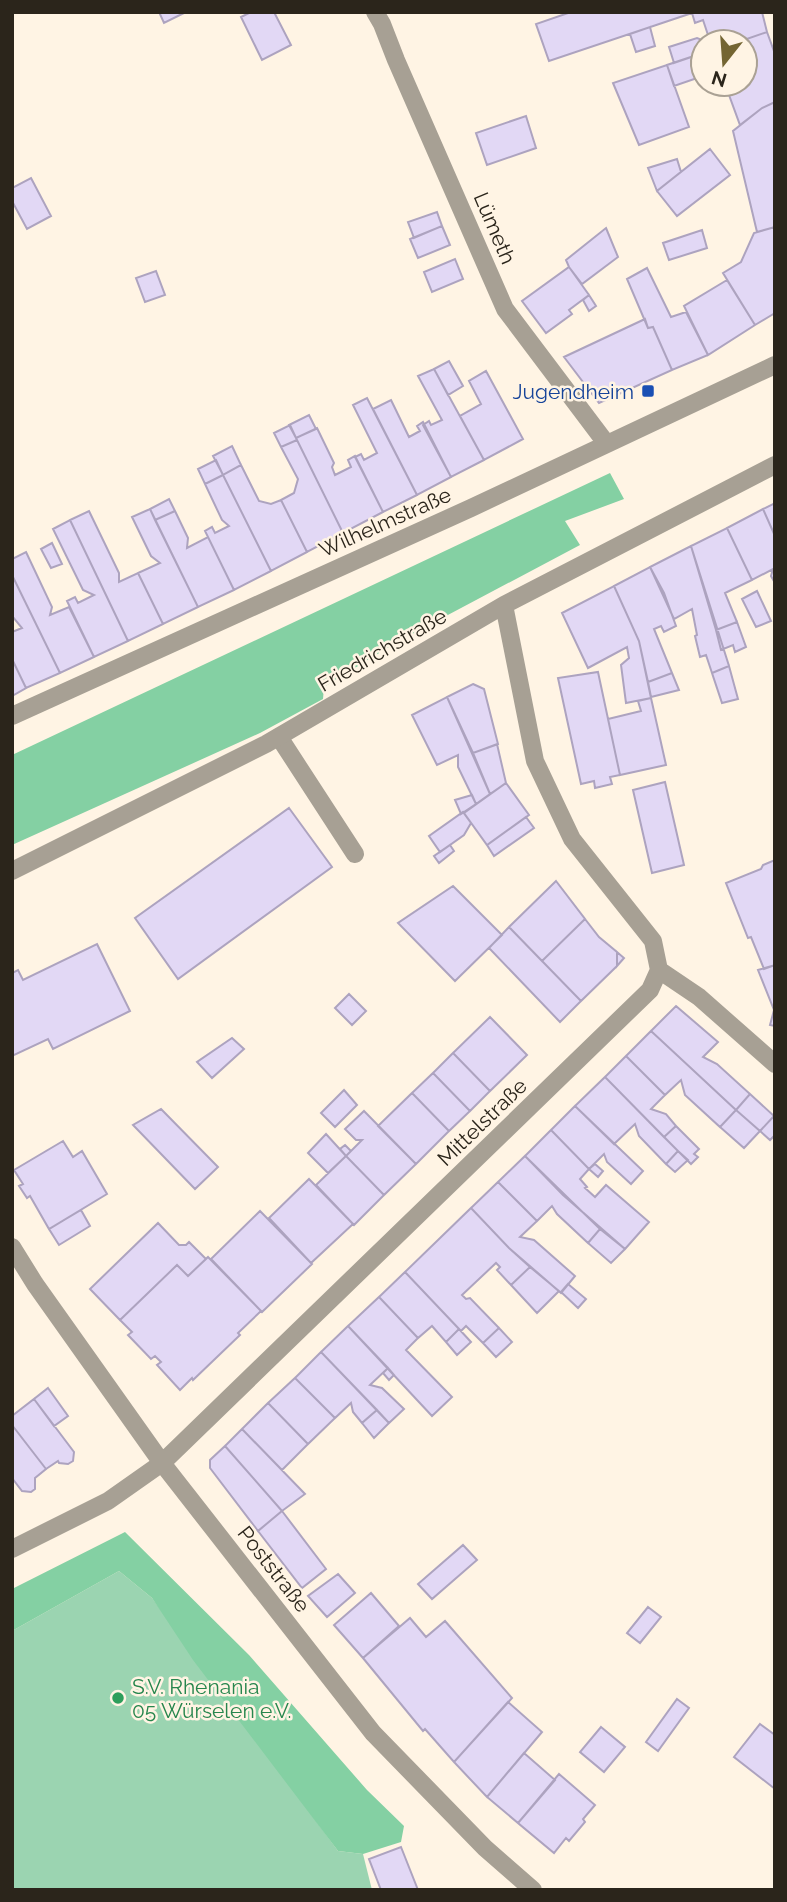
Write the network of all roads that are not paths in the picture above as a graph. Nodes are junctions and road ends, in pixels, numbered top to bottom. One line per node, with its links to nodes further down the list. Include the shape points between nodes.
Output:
1 (375, 12): 3 (street, Lümeth, via 505,309)
2 (775, 365): 3 (street, Wilhelmstraße)
3 (606, 443): 6 (street, Wilhelmstraße)
4 (775, 465): 5 (street, Friedrichstraße)
5 (504, 605): 7 (street, Friedrichstraße); 10 (street, via 535,761 572,839 653,941)
6 (12, 716)
7 (279, 737): 8 (street); 9 (street, Friedrichstraße)
8 (355, 854)
9 (12, 871)
10 (659, 970): 11 (street, via 699,997); 13 (street, Mittelstraße, via 650,990)
11 (775, 1064)
12 (12, 1247): 13 (street, Poststraße)
13 (162, 1464): 14 (street, Mittelstraße, via 108,1501); 15 (street, Poststraße, via 373,1733 485,1848)
14 (12, 1549)
15 (533, 1890)

